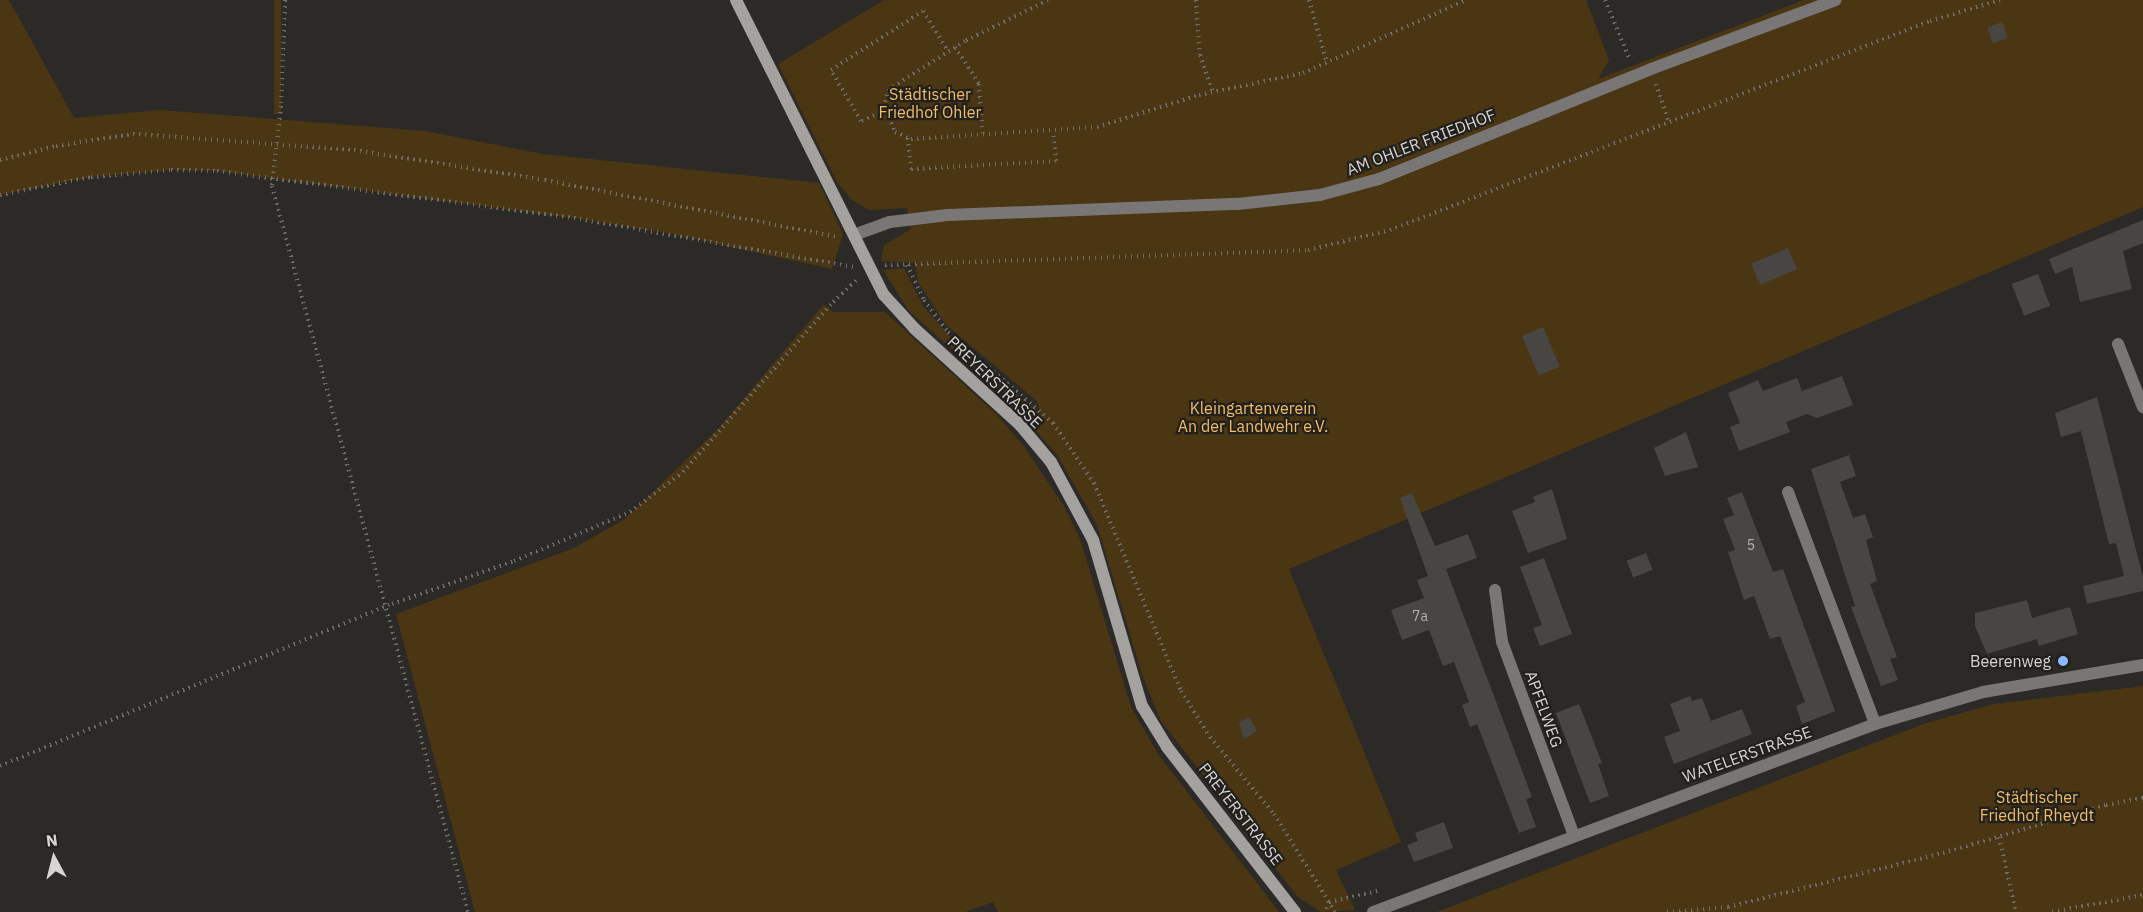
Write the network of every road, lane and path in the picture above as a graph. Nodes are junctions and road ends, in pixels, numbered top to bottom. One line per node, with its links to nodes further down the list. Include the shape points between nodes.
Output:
1 (285, 0): 21 (path)
2 (736, 0): 25 (main road, PREYERSTRASSE)
3 (1048, 0): 10 (path)
4 (1196, 0): 15 (path, via 1200,55)
5 (1309, 0): 12 (path)
6 (1466, 0): 12 (path)
7 (1605, 0): 14 (path)
8 (1836, 0): 13 (street, AM OHLER FRIEDHOF)
9 (2000, 0): 17 (path, via 1930,21)
10 (955, 47): 11 (path); 19 (path, via 979,84)
11 (948, 51): 16 (path, via 890,89 885,95); 16 (path, via 923,11 831,70 861,121)
12 (1327, 63): 15 (path, via 1281,79)
13 (1651, 69): 14 (street, AM OHLER FRIEDHOF); 17 (path)
14 (1636, 75): 25 (street, AM OHLER FRIEDHOF, via 1379,179 1320,195 1238,204 948,215 890,222)
15 (1213, 92): 18 (path, via 1097,128)
16 (885, 110): 20 (path, via 895,132)
17 (1669, 123): 26 (path, via 1390,230 1308,250)
18 (1053, 132): 19 (path); 20 (path, via 1056,161 910,169)
19 (984, 135): 20 (path)
20 (908, 138)
21 (277, 144): 22 (path, via 133,134); 23 (path); 25 (path, via 354,150 545,180 832,237)
22 (0, 160)
23 (273, 178): 24 (path, via 171,170 91,177); 27 (path, via 580,219 824,264); 32 (path, via 286,249)
24 (0, 195)
25 (854, 235): 27 (main road, PREYERSTRASSE)
26 (907, 265): 27 (path); 40 (path, via 928,306 948,332 1053,423 1094,483 1181,691 1210,737 1274,814)
27 (870, 268): 32 (path, via 833,302 722,431 657,494 630,512 573,538); 43 (main road, PREYERSTRASSE, via 898,313 1013,418 1051,462 1093,540 1142,706 1173,755)
28 (2118, 344): 29 (street)
29 (2143, 406)
30 (1788, 492): 34 (street)
31 (1495, 590): 37 (street, APFELWEG, via 1502,642)
32 (386, 606): 35 (path); 42 (path)
33 (2143, 664): 34 (street, WATELERSTRASSE, via 1983,692)
34 (1875, 724): 37 (street, WATELERSTRASSE)
35 (0, 766)
36 (2143, 798): 38 (path)
37 (1574, 836): 46 (street, WATELERSTRASSE)
38 (1999, 837): 41 (path); 49 (path)
39 (2143, 895): 50 (path)
40 (1329, 902): 44 (path); 45 (path)
41 (1728, 907): 47 (path); 48 (path)
42 (468, 912)
43 (1295, 912)
44 (1325, 912)
45 (1335, 912)
46 (1373, 912)
47 (1667, 912)
48 (1731, 912)
49 (2016, 912)
50 (2052, 912)

